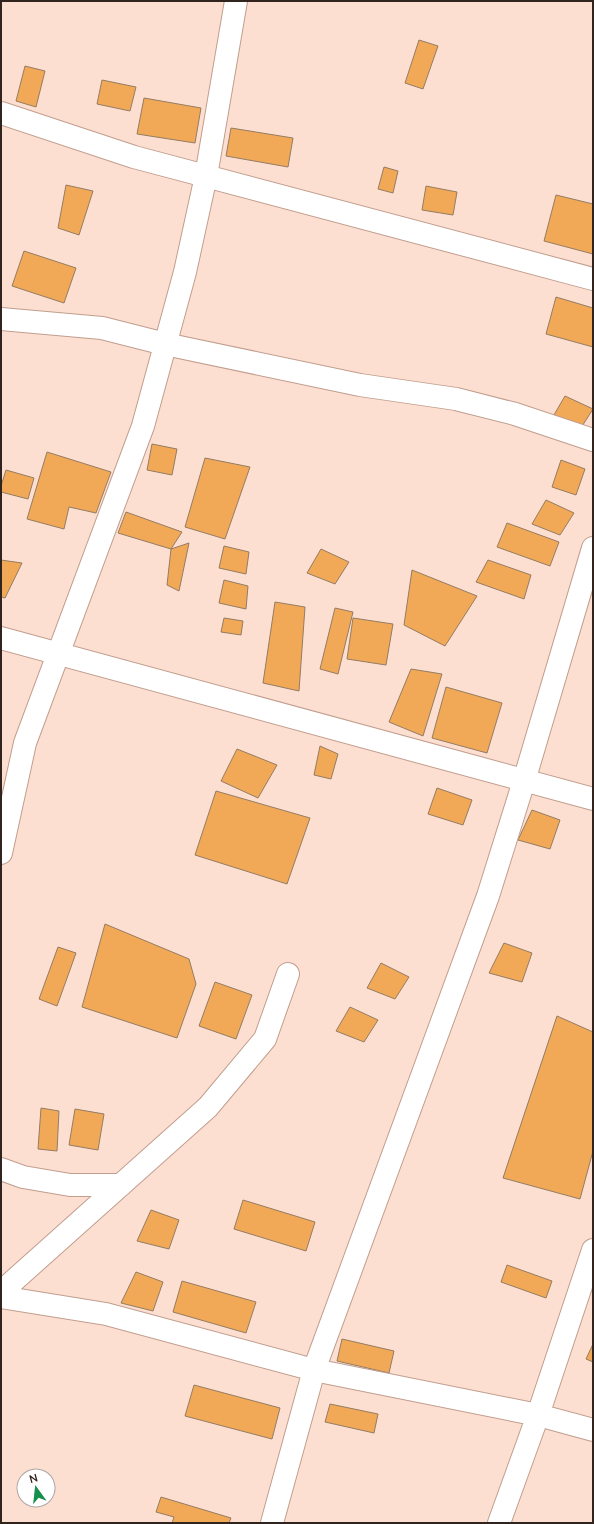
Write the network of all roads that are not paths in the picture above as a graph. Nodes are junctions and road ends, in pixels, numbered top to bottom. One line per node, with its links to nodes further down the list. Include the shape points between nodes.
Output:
1 (236, 1): 3 (street)
2 (1, 114): 3 (street, via 134,157)
3 (206, 176): 4 (street); 6 (street, via 185,272)
4 (593, 279)
5 (1, 319): 6 (street, via 102,328)
6 (165, 344): 7 (street, via 360,386 456,399 515,414); 10 (street, via 143,426)
7 (593, 440)
8 (593, 548): 11 (street)
9 (1, 638): 10 (street)
10 (58, 654): 11 (street); 13 (street, via 25,742)
11 (524, 781): 12 (street); 20 (street, via 488,896)
12 (593, 799)
13 (1, 853)
14 (288, 974): 16 (street, via 265,1040 208,1106)
15 (1, 1169): 16 (street, via 23,1177 70,1185)
16 (120, 1185): 18 (street)
17 (593, 1250): 21 (street)
18 (1, 1292)
19 (1, 1297): 20 (street, via 106,1314)
20 (314, 1370): 21 (street); 23 (street)
21 (538, 1415): 22 (street); 24 (street)
22 (593, 1430)
23 (272, 1523)
24 (499, 1523)

